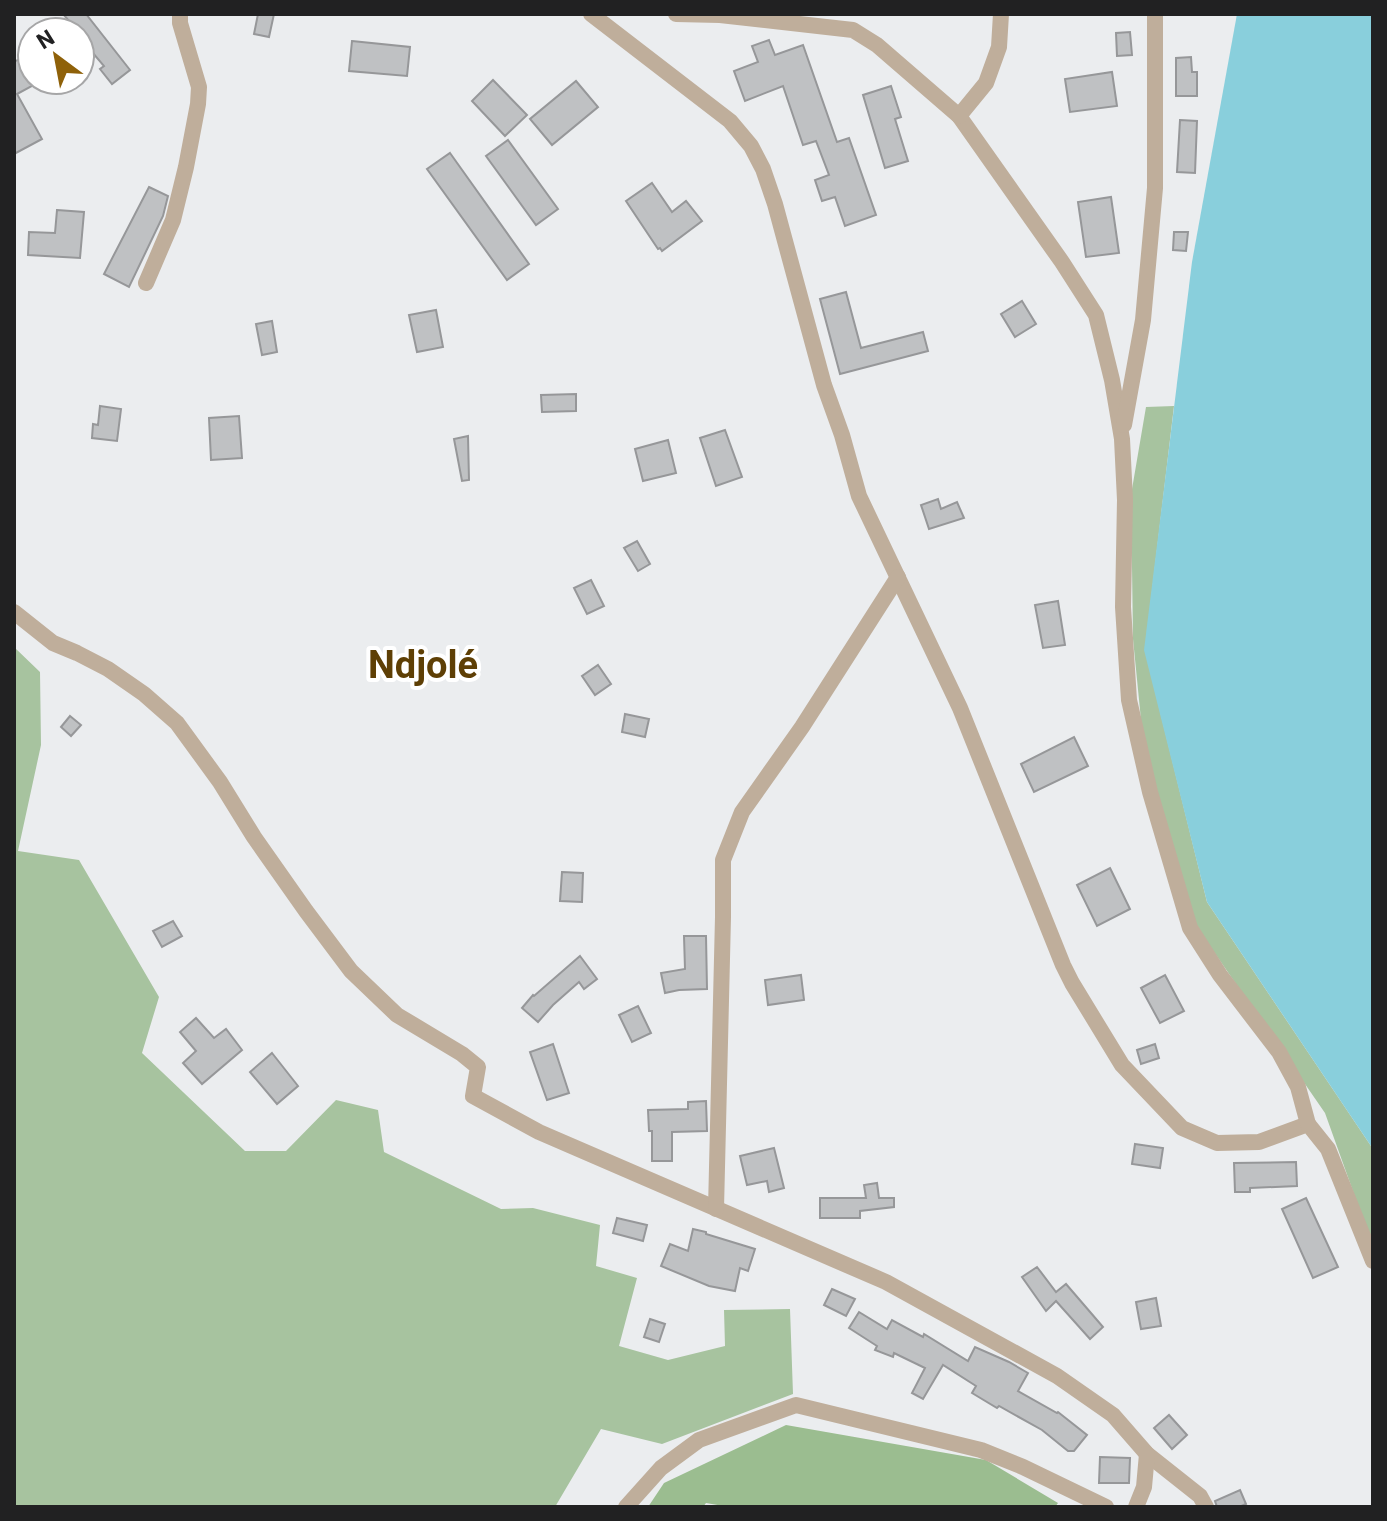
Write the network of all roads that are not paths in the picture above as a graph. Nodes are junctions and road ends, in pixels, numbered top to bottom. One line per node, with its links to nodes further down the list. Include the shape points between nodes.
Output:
1 (180, 14): 7 (street, via 199,87 198,104 173,220)
2 (591, 14): 9 (street, via 718,111 751,146 775,204 859,496)
3 (676, 14): 6 (street, via 853,30)
4 (1001, 14): 6 (street, via 999,47 986,83)
5 (1155, 14): 8 (street, via 1155,188 1143,320)
6 (959, 116): 8 (street, via 1096,315)
7 (146, 283)
8 (1122, 439): 11 (street, via 1129,700 1150,792 1190,928 1279,1052 1298,1087)
9 (898, 577): 11 (street, via 960,708 1063,965 1122,1065 1182,1128 1217,1143 1259,1142); 12 (street, via 742,812 723,860)
10 (14, 612): 12 (street, via 53,643 108,669 177,723 351,971 397,1015 478,1067 473,1096 539,1132)
11 (1308, 1124): 13 (street, via 1328,1149)
12 (716, 1209): 14 (street, via 886,1282 1057,1376 1113,1415)
13 (1373, 1261)
14 (1147, 1454): 17 (street); 18 (street, via 1200,1496)
15 (626, 1507): 16 (street, via 661,1468 699,1440 796,1405 981,1450)
16 (1106, 1507)
17 (1136, 1507)
18 (1206, 1507)

